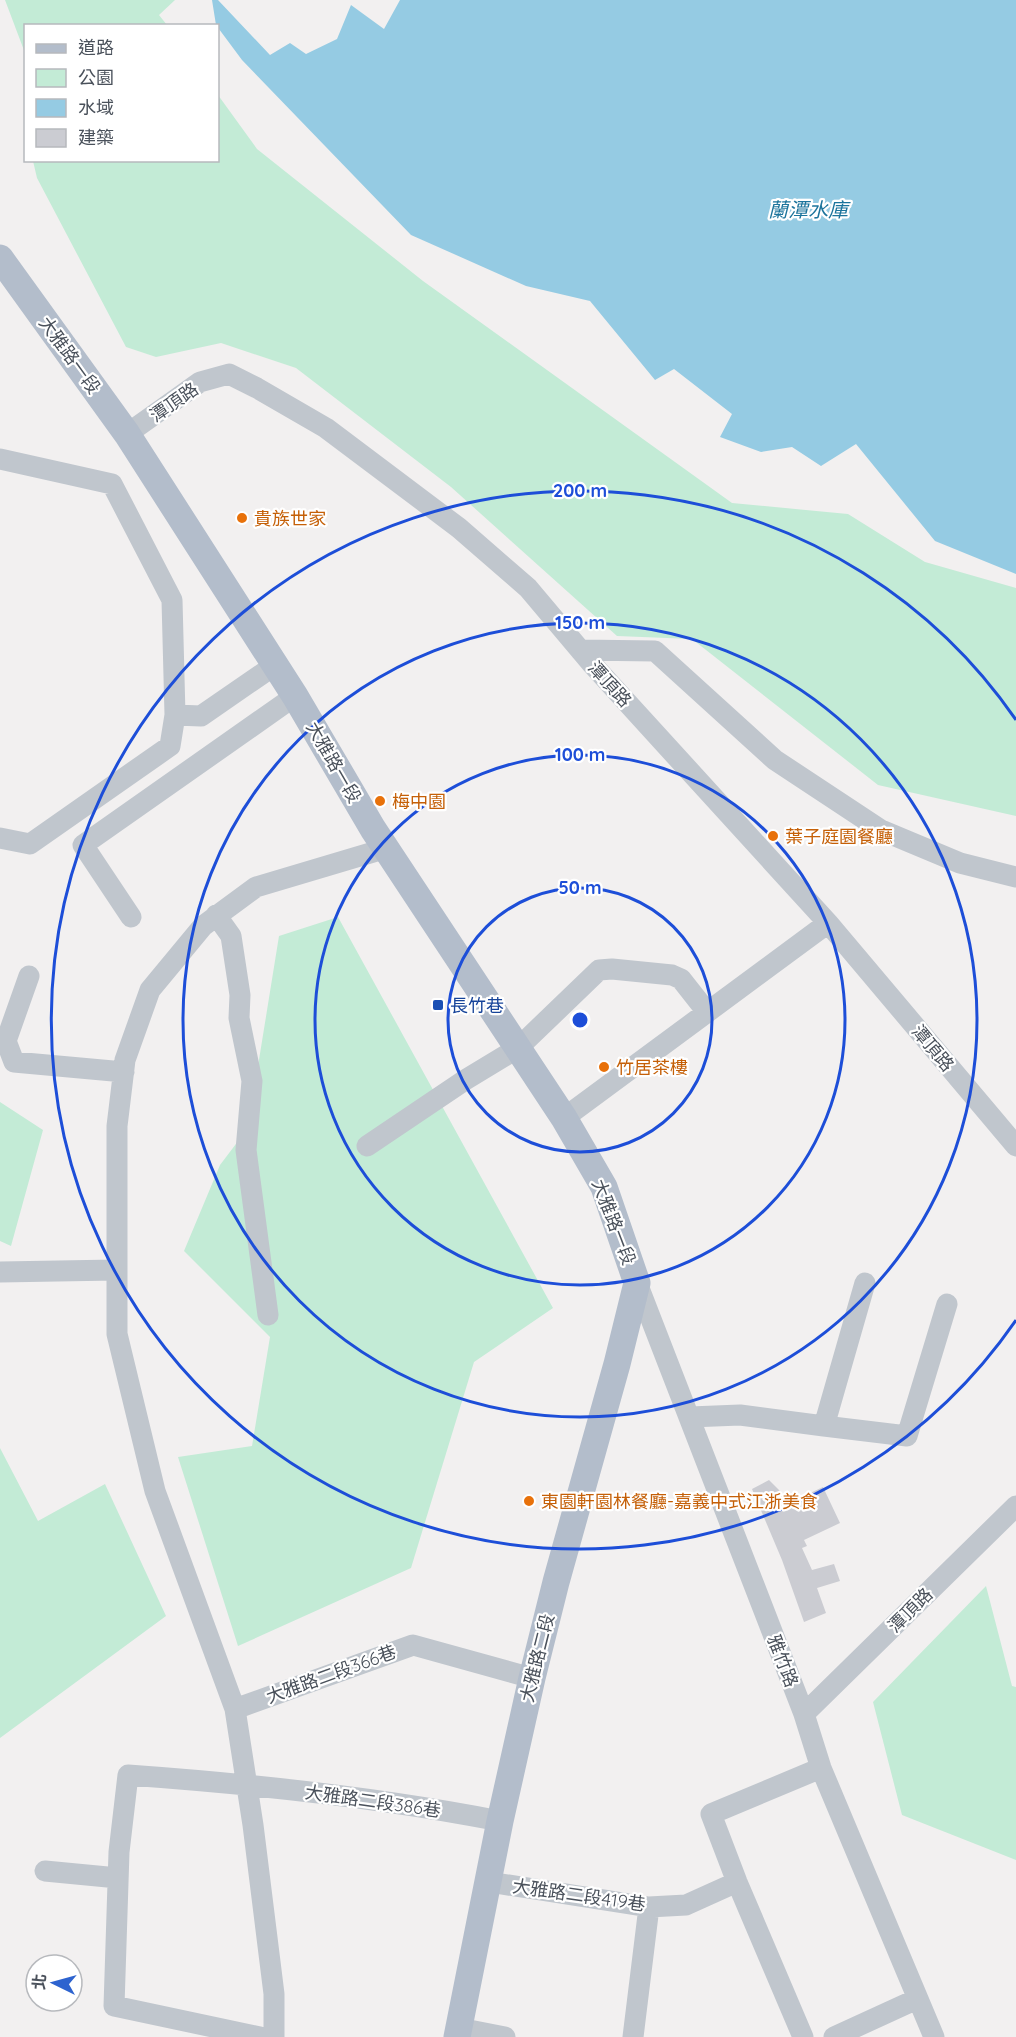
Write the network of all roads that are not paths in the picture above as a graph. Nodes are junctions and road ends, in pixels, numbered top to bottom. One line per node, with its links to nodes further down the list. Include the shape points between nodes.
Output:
1 (0, 258): 2 (main road, 大雅路一段)
2 (127, 435): 4 (street, 潭頂路, via 200,382 229,375 257,388 326,428 459,528 528,588); 5 (main road, 大雅路一段)
3 (0, 459): 7 (street, via 112,484 172,600)
4 (580, 650): 10 (street, via 656,651 774,760 881,830 960,863); 13 (street, 潭頂路)
5 (275, 665): 6 (main road, 大雅路一段); 7 (street, via 201,716)
6 (295, 696): 9 (main road, 大雅路一段); 12 (street, via 84,845)
7 (175, 715): 8 (street, via 170,746 30,844)
8 (0, 838)
9 (387, 848): 11 (street, via 256,887); 16 (main road, 大雅路一段)
10 (1016, 877)
11 (216, 915): 17 (street, via 202,926 150,990); 26 (street, via 231,936 240,995 239,1018 252,1081 246,1150)
12 (131, 917)
13 (828, 923): 15 (street); 20 (street, 潭頂路)
14 (29, 976): 17 (street, via 6,1041 14,1062)
15 (707, 1012): 16 (street, via 681,979 672,975 599,970); 18 (street)
16 (518, 1048): 18 (main road, 大雅路一段); 19 (street)
17 (124, 1072): 21 (street, via 117,1126)
18 (564, 1118): 24 (main road, 大雅路一段, via 604,1187)
19 (367, 1146)
20 (1016, 1146)
21 (116, 1270): 22 (street); 31 (street, via 117,1334 155,1491)
22 (0, 1272)
23 (865, 1282): 28 (street)
24 (637, 1283): 27 (street, 雅竹路); 30 (main road, 大雅路二段)
25 (947, 1304): 28 (street, via 907,1436)
26 (268, 1315)
27 (690, 1417): 28 (street, via 740,1415); 32 (street, 雅竹路)
28 (824, 1425)
29 (1016, 1506): 32 (street, 潭頂路)
30 (532, 1678): 31 (street, 大雅路二段366巷, via 413,1645); 35 (main road, 大雅路二段)
31 (235, 1709): 34 (street)
32 (804, 1714): 33 (street, 雅竹路)
33 (821, 1768): 39 (street, via 711,1814); 41 (street, 雅竹路)
34 (245, 1783): 35 (street, 大雅路二段386巷); 37 (street, 大雅路二段386巷, via 128,1775); 44 (street, via 274,1994)
35 (500, 1821): 38 (main road, 大雅路二段)
36 (45, 1872): 37 (street)
37 (118, 1878): 43 (street, via 114,2006)
38 (489, 1882): 40 (street, 大雅路二段419巷); 42 (main road, 大雅路二段)
39 (737, 1882): 40 (street, 大雅路二段419巷, via 686,1905); 47 (street)
40 (649, 1907): 46 (street)
41 (917, 1999): 48 (street); 49 (street, 雅竹路)
42 (458, 2032): 45 (street)
43 (260, 2037)
44 (274, 2037)
45 (505, 2037)
46 (633, 2037)
47 (803, 2037)
48 (834, 2037)
49 (934, 2037)

